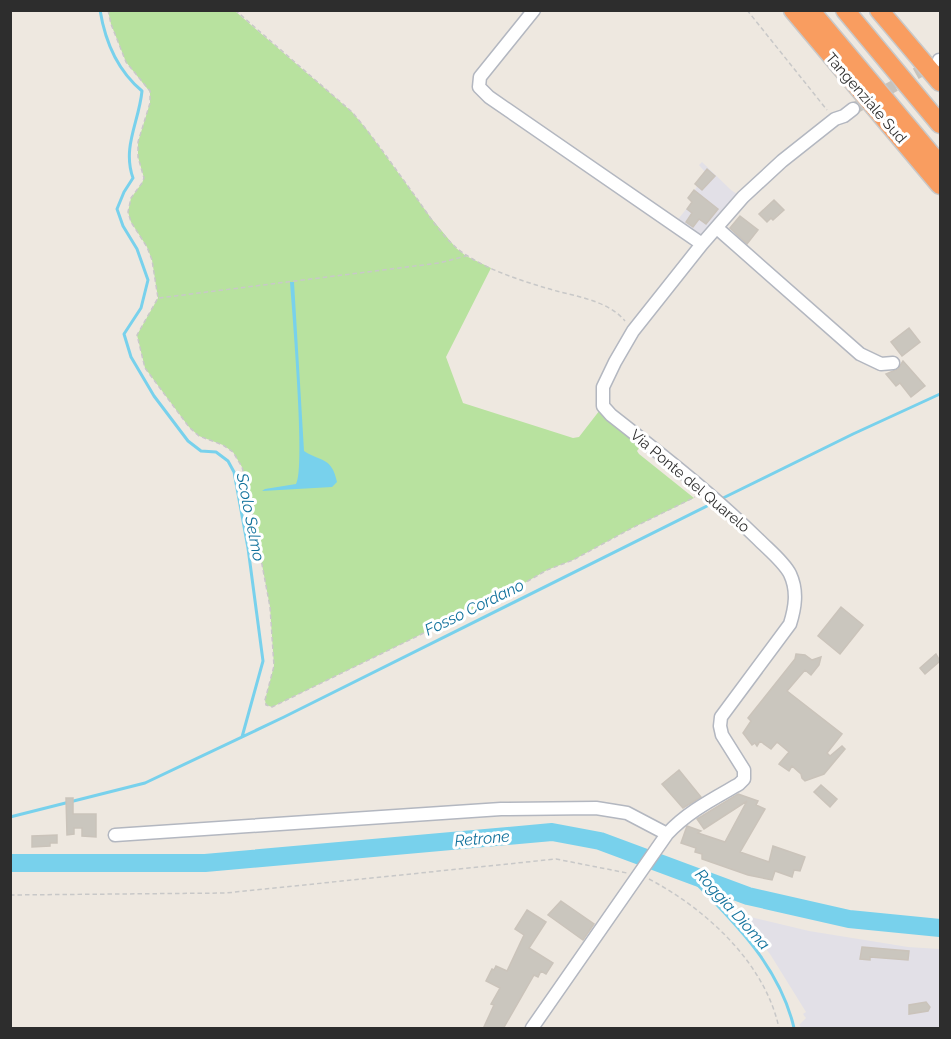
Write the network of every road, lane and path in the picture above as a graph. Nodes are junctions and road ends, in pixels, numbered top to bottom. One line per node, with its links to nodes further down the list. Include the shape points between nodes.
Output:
1 (108, 10): 18 (path, via 126,62 150,92 138,142 144,178 131,198 128,212 152,260)
2 (235, 10): 17 (path, via 352,112 431,218)
3 (534, 10): 16 (street, via 480,77 479,87)
4 (747, 10): 11 (path)
5 (793, 10): 14 (highway, Tangenziale Sud)
6 (810, 10): 13 (highway, Tangenziale Sud)
7 (845, 10): 12 (highway)
8 (879, 10): 9 (highway)
9 (940, 82)
10 (854, 109): 11 (street, Via Ponte del Quarelo)
11 (835, 119): 15 (street, Via Ponte del Quarelo, via 743,197)
12 (940, 124)
13 (940, 165)
14 (940, 185)
15 (717, 228): 16 (street, Via Ponte del Quarelo); 20 (street, via 860,354 880,364)
16 (702, 244): 19 (street, Via Ponte del Quarelo)
17 (466, 255): 18 (path, via 439,263); 19 (path, via 544,288 605,306 622,317)
18 (158, 298): 21 (path, via 137,335 144,368 194,432 233,452 242,467 270,607 274,666 265,700 268,707 630,529)
19 (633, 331): 21 (street, Via Ponte del Quarelo, via 603,387 603,406)
20 (893, 363)
21 (710, 494): 22 (street, Via Ponte del Quarelo, via 790,574 795,607 790,624 721,717 722,735 744,770 744,779 691,812)
22 (667, 834): 23 (street, via 627,813 596,808 501,809); 24 (street, Via Ponte del Quarelo)
23 (115, 835)
24 (639, 873): 25 (path, via 556,859 226,893); 26 (street, Via Ponte del Quarelo); 27 (path, via 688,902 717,927 761,984)
25 (10, 896)
26 (532, 1029)
27 (779, 1029)

